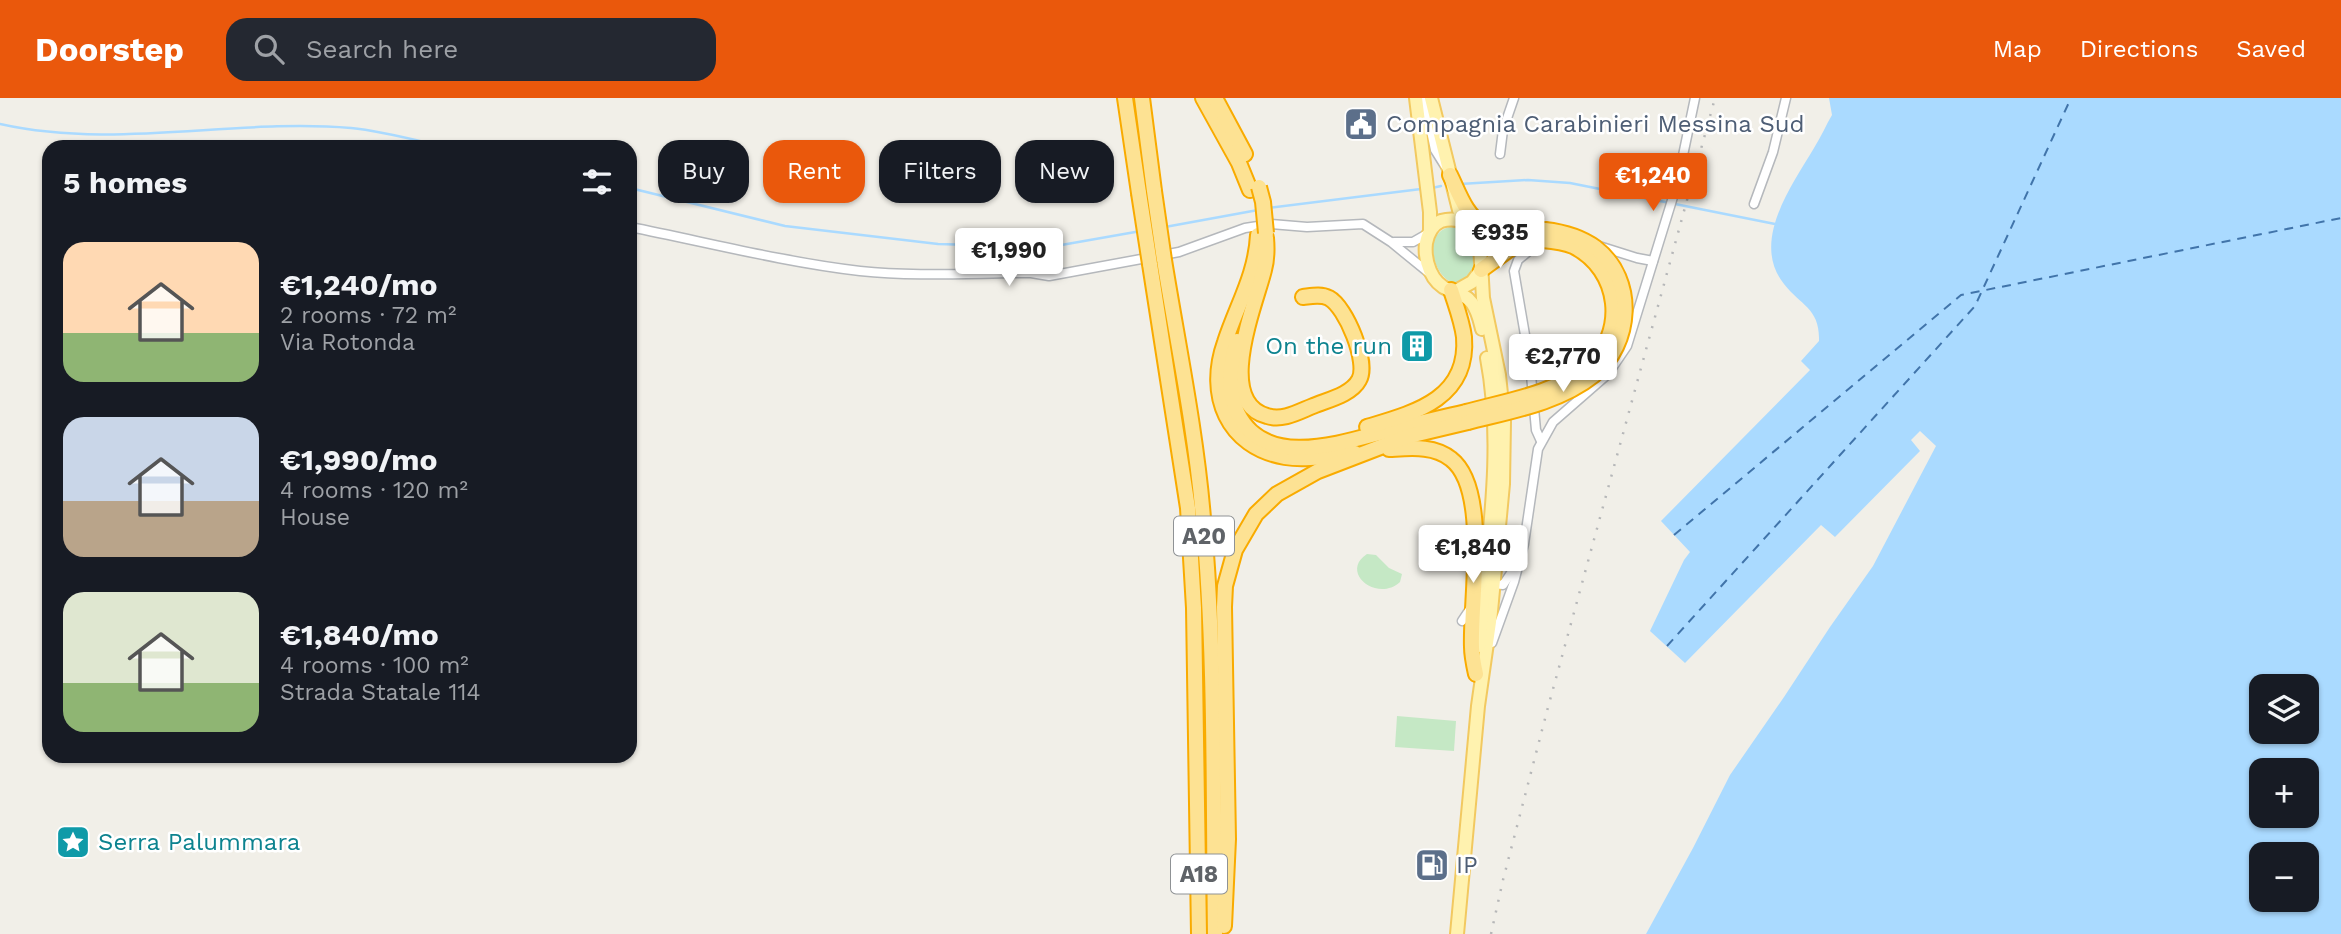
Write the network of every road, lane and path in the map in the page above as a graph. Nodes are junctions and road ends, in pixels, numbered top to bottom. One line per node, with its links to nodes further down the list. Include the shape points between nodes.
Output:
1 (1117, 98): 14 (highway, via 1124,146)
2 (1125, 98): 14 (highway, A20)
3 (1142, 98): 14 (highway, A20)
4 (1203, 98): 15 (highway)
5 (1215, 98): 15 (highway, via 1247,159)
6 (1416, 98): 19 (main road)
7 (1424, 98): 13 (street, via 1435,150)
8 (1431, 98): 13 (main road)
9 (1514, 98): 12 (street)
10 (1695, 98): 24 (street, via 1677,184)
11 (1786, 98): 16 (street)
12 (1500, 154)
13 (1450, 174): 18 (main road, via 1459,210); 20 (highway, via 1466,208 1479,221)
14 (1144, 188): 25 (highway, A20, bridge)
15 (1254, 189): 21 (highway, bridge, via 1264,210)
16 (1754, 204)
17 (637, 228): 23 (street, via 747,252 888,273 1058,275 1179,252 1271,223 1307,228 1358,223)
18 (1471, 228): 19 (main road, via 1450,219 1437,223); 20 (highway, via 1494,236); 26 (main road, via 1480,245)
19 (1430, 232): 23 (street, via 1413,242); 27 (main road, via 1426,256)
20 (1523, 232): 22 (highway)
21 (1262, 234): 30 (highway, via 1265,266); 34 (highway, via 1251,278 1221,355 1218,384 1230,424 1249,444 1285,457 1308,459)
22 (1544, 235): 26 (highway, via 1508,249); 31 (highway, bridge, via 1576,237 1607,259 1625,300 1622,335 1605,364 1586,381 1548,400)
23 (1391, 242): 27 (street)
24 (1653, 261): 32 (street, via 1623,354 1608,374 1553,422); 32 (street, via 1564,240 1535,246 1518,260 1514,271)
25 (1157, 262): 42 (highway, A20, via 1188,508); 43 (highway, A20, via 1191,421 1203,517)
26 (1481, 270): 28 (main road, via 1472,282); 37 (main road, via 1504,422 1503,484)
27 (1434, 277): 28 (main road)
28 (1454, 291): 33 (highway, via 1463,355 1458,373 1443,394 1422,409 1399,417 1323,441); 37 (main road, via 1471,301 1478,315 1493,393)
29 (1303, 298): 30 (highway, via 1329,298 1349,325 1362,368 1360,379 1349,391 1276,418 1248,404 1242,389 1241,369)
30 (1254, 301): 33 (highway, via 1234,351 1231,394 1245,426 1267,442)
31 (1467, 417): 33 (highway, via 1312,448); 34 (highway)
32 (1541, 441): 36 (street)
33 (1282, 446)
34 (1373, 451): 35 (highway, via 1418,448 1452,459 1471,489); 46 (highway, via 1318,471 1277,494 1248,526 1230,562 1224,607 1228,839)
35 (1474, 526): 39 (highway); 40 (highway)
36 (1521, 555): 37 (street, via 1506,583); 38 (street)
37 (1489, 590): 38 (street); 39 (street); 41 (main road)
38 (1509, 596): 41 (street)
39 (1472, 605): 40 (street); 41 (highway, via 1472,645)
40 (1462, 621)
41 (1480, 673): 47 (main road)
42 (1198, 815): 44 (highway, A18)
43 (1213, 815): 45 (highway, A18)
44 (1199, 934)
45 (1215, 934)
46 (1223, 934)
47 (1457, 934)

